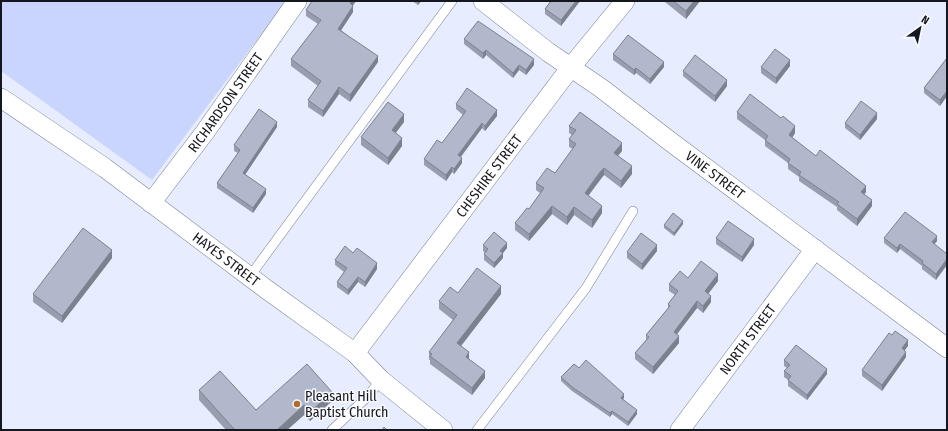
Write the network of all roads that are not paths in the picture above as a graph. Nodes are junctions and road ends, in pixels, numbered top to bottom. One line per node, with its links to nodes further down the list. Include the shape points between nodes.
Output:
1 (297, 1): 7 (street, RICHARDSON STREET, via 205,132)
2 (452, 1): 10 (lane)
3 (483, 1): 5 (street, VINE STREET)
4 (625, 1): 5 (street, CHESHIRE STREET)
5 (572, 68): 9 (street, VINE STREET); 12 (street, CHESHIRE STREET)
6 (1, 98): 7 (street, HAYES STREET, via 105,168)
7 (151, 203): 10 (street, HAYES STREET)
8 (633, 211): 16 (lane, via 586,288)
9 (815, 249): 11 (street, VINE STREET); 17 (street, NORTH STREET)
10 (250, 276): 12 (street, HAYES STREET)
11 (947, 348)
12 (355, 353): 13 (street, HAYES STREET)
13 (381, 380): 14 (lane); 15 (street, HAYES STREET)
14 (332, 430)
15 (443, 430)
16 (477, 430)
17 (680, 430)

